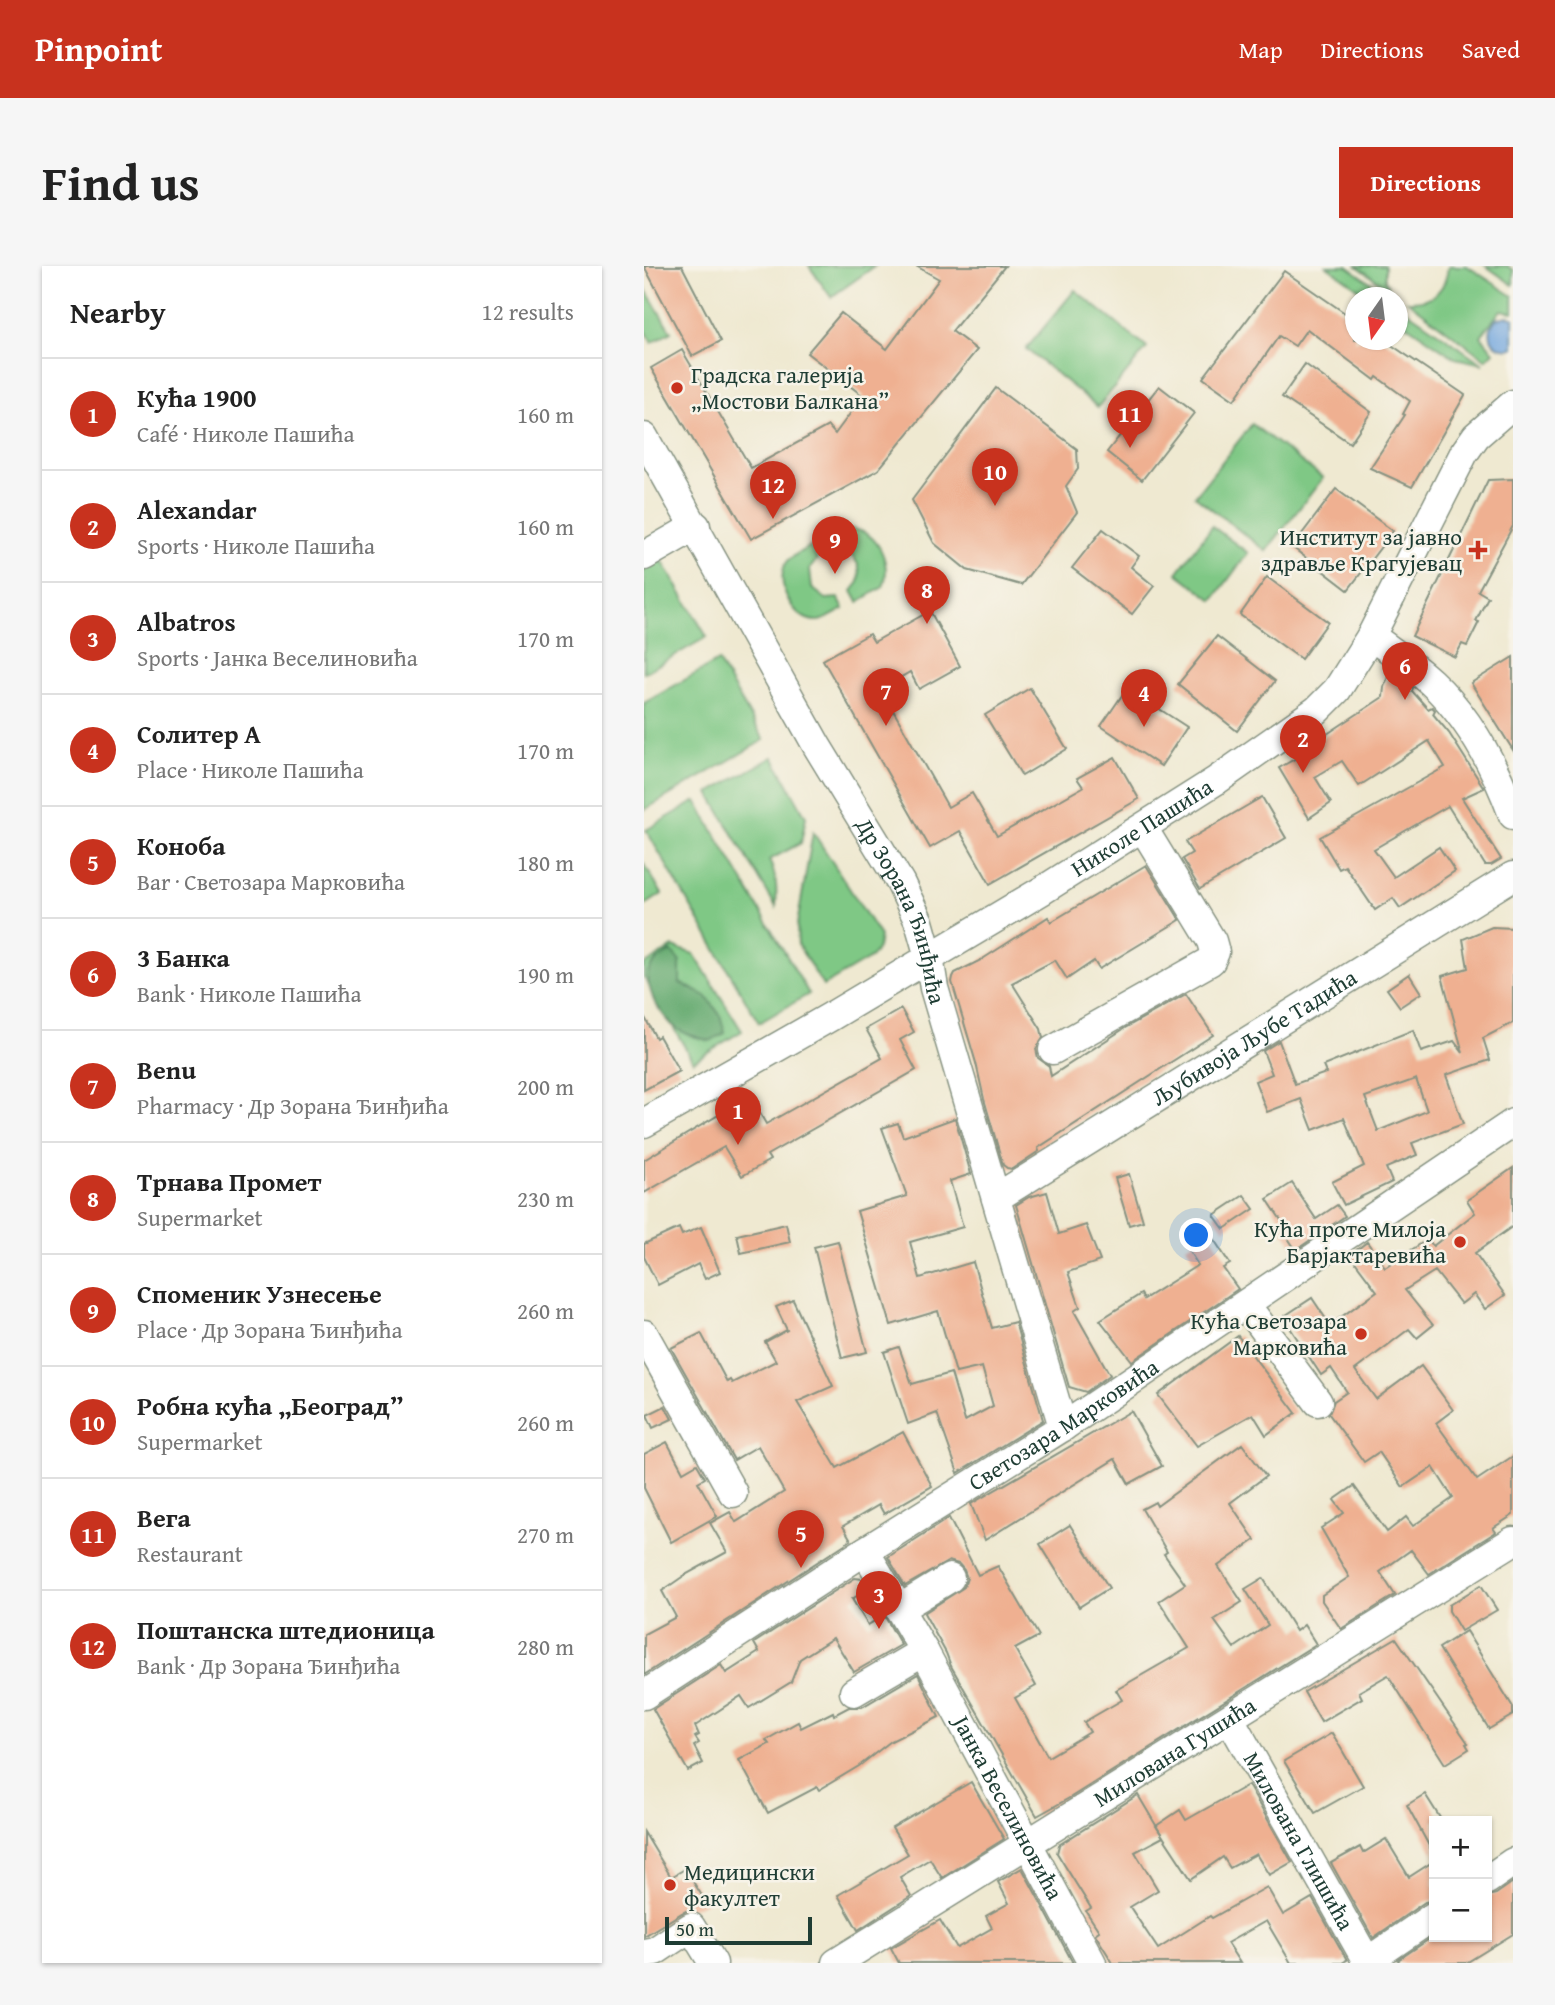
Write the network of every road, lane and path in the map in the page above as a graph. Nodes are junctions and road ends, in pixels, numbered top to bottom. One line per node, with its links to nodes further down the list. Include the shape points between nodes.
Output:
1 (1513, 404): 5 (street, Николе Пашића, via 1476,436 1464,453)
2 (644, 437): 3 (street, Др Зорана Ђинђића)
3 (696, 526): 4 (street); 9 (street, Др Зорана Ђинђића, via 817,746 900,882)
4 (644, 556)
5 (1371, 636): 6 (street, via 1415,668 1451,704 1481,744); 7 (street, Николе Пашића, via 1337,690 1317,710)
6 (1513, 815)
7 (1143, 828): 9 (street, Николе Пашића); 10 (street, via 1215,952 1211,961)
8 (1513, 876): 13 (street, Љубивоја Љубе Тадића)
9 (929, 957): 11 (street, Николе Пашића); 13 (street, Др Зорана Ђинђића)
10 (1053, 1050)
11 (644, 1123)
12 (1513, 1123): 14 (street, Светозара Марковића)
13 (996, 1198): 17 (street, Др Зорана Ђинђића)
14 (1246, 1304): 16 (street); 17 (street, Светозара Марковића)
15 (644, 1334): 18 (street)
16 (1318, 1402)
17 (1063, 1427): 20 (street, Светозара Марковића)
18 (733, 1493)
19 (1513, 1541): 26 (street, Милована Гушића)
20 (864, 1551): 22 (street, Јанка Веселиновића); 25 (street, Светозара Марковића)
21 (950, 1578): 22 (street)
22 (899, 1609): 23 (street, Јанка Веселиновића)
23 (924, 1651): 24 (street); 27 (street, Јанка Веселиновића)
24 (854, 1692)
25 (644, 1695)
26 (1230, 1718): 27 (street, Милована Гушића); 32 (street, Милована Глишића)
27 (1028, 1844): 34 (street, Милована Гушића); 35 (street, Јанка Веселиновића)
28 (1513, 1862): 29 (street)
29 (1488, 1879)
30 (1429, 1919): 32 (street)
31 (644, 1953): 33 (street, via 655,1951 691,1927)
32 (1367, 1962)
33 (713, 1963)
34 (836, 1963)
35 (1092, 1963)

